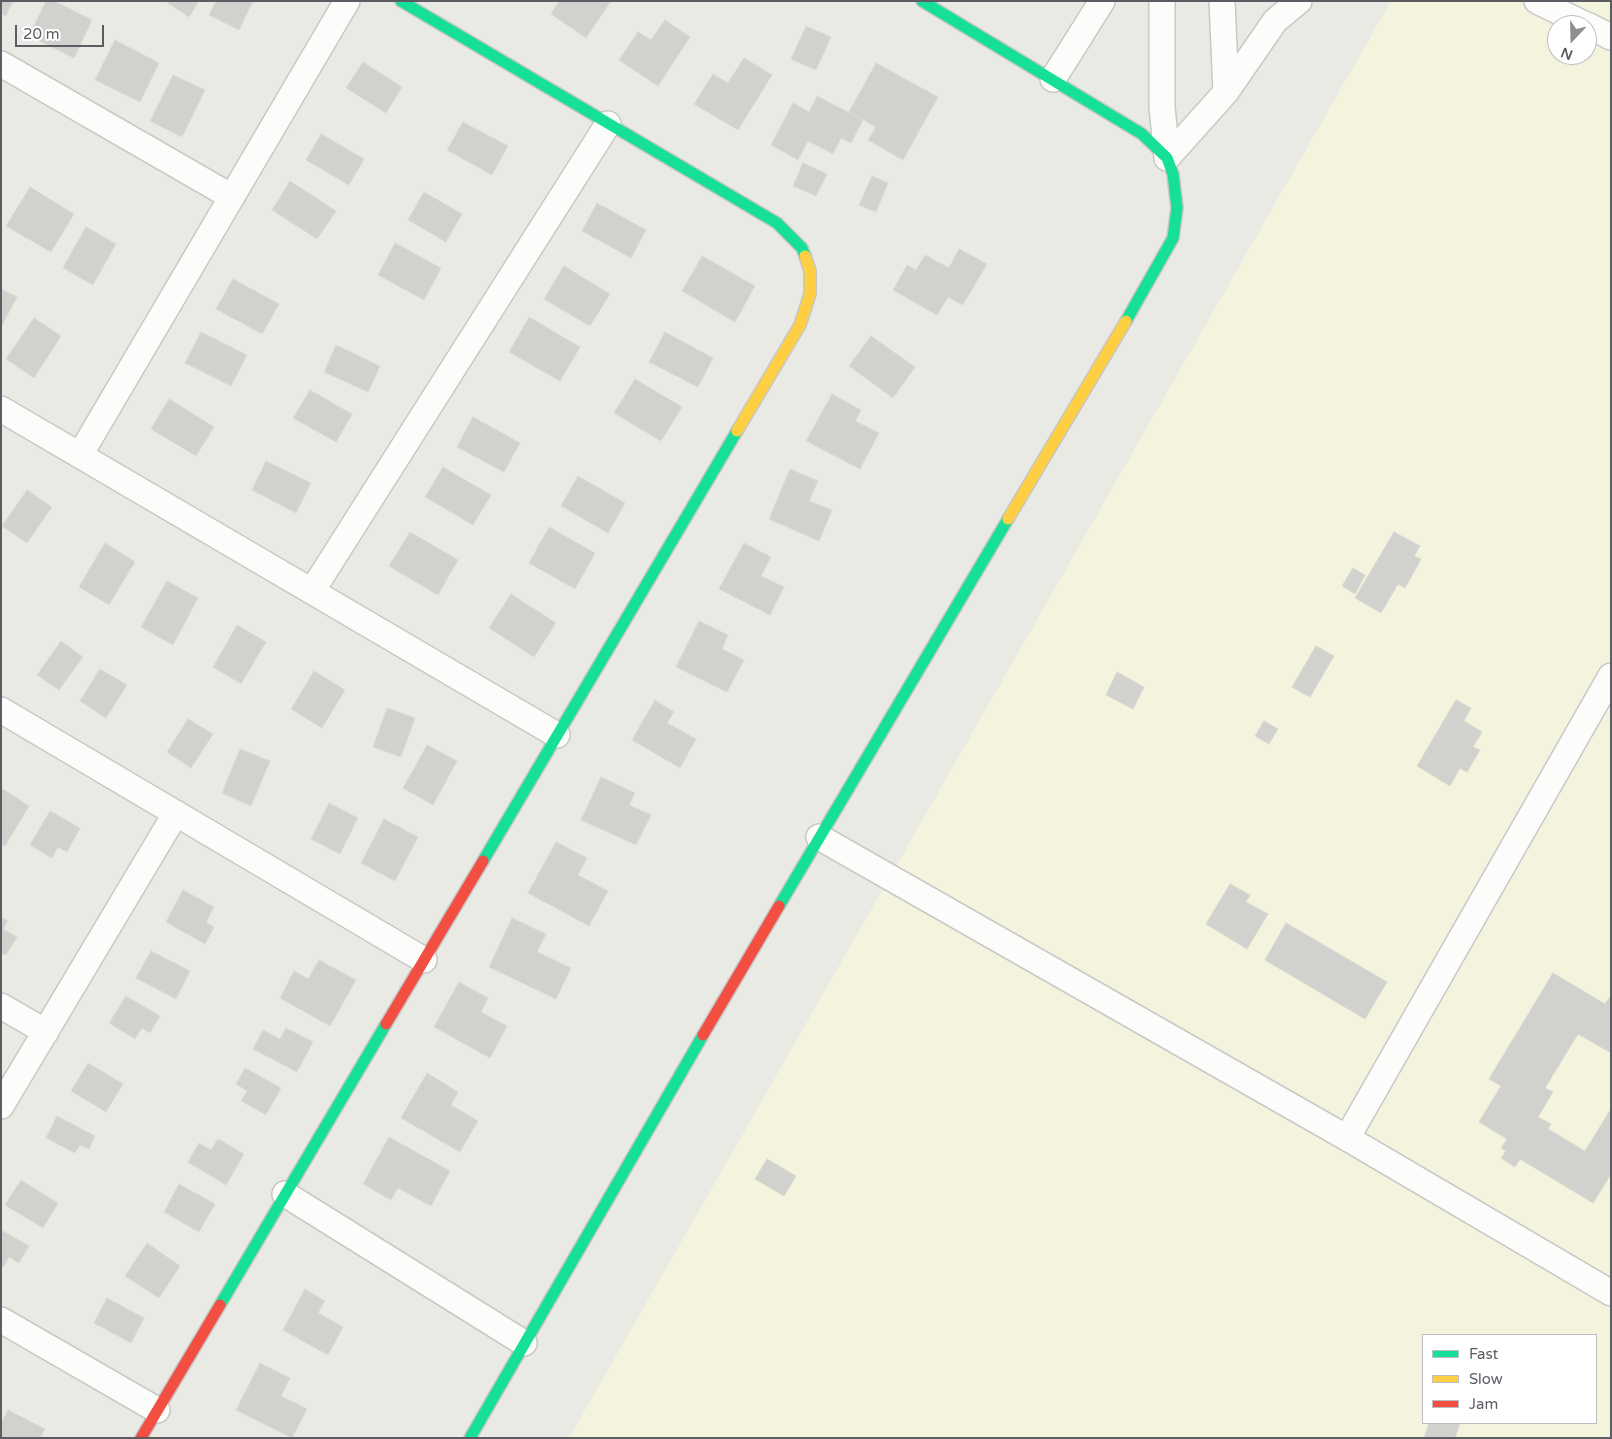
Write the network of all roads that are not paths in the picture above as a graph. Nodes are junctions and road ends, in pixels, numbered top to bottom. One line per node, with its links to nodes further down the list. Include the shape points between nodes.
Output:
1 (347, 1): 17 (street)
2 (401, 1): 15 (street)
3 (922, 1): 13 (street)
4 (1102, 1): 13 (street)
5 (1162, 1): 16 (street, via 1162,107)
6 (1222, 1): 14 (street)
7 (1299, 1): 14 (street, via 1275,21)
8 (1537, 1): 9 (street)
9 (1566, 15)
10 (1597, 30): 11 (street)
11 (1611, 37)
12 (1, 64): 17 (street)
13 (1053, 79): 16 (street, via 1142,134)
14 (1226, 92): 16 (street)
15 (608, 124): 20 (street); 23 (street, via 777,223 802,248 810,271 810,294 800,324)
16 (1167, 158): 25 (street, via 1173,174 1177,208 1174,238)
17 (232, 197): 19 (street)
18 (1, 409): 19 (street)
19 (80, 455): 20 (street)
20 (312, 592): 23 (street)
21 (1611, 676): 30 (street)
22 (1, 710): 24 (street)
23 (556, 735): 26 (street)
24 (176, 814): 26 (street); 28 (street)
25 (819, 837): 30 (street); 34 (street)
26 (424, 960): 31 (street)
27 (1, 1006): 28 (street)
28 (46, 1032): 29 (street)
29 (1, 1106)
30 (1347, 1138): 32 (street)
31 (285, 1194): 34 (street); 35 (street)
32 (1611, 1292)
33 (1, 1320): 35 (street)
34 (524, 1343): 37 (street)
35 (157, 1410): 36 (street)
36 (140, 1438)
37 (470, 1438)

